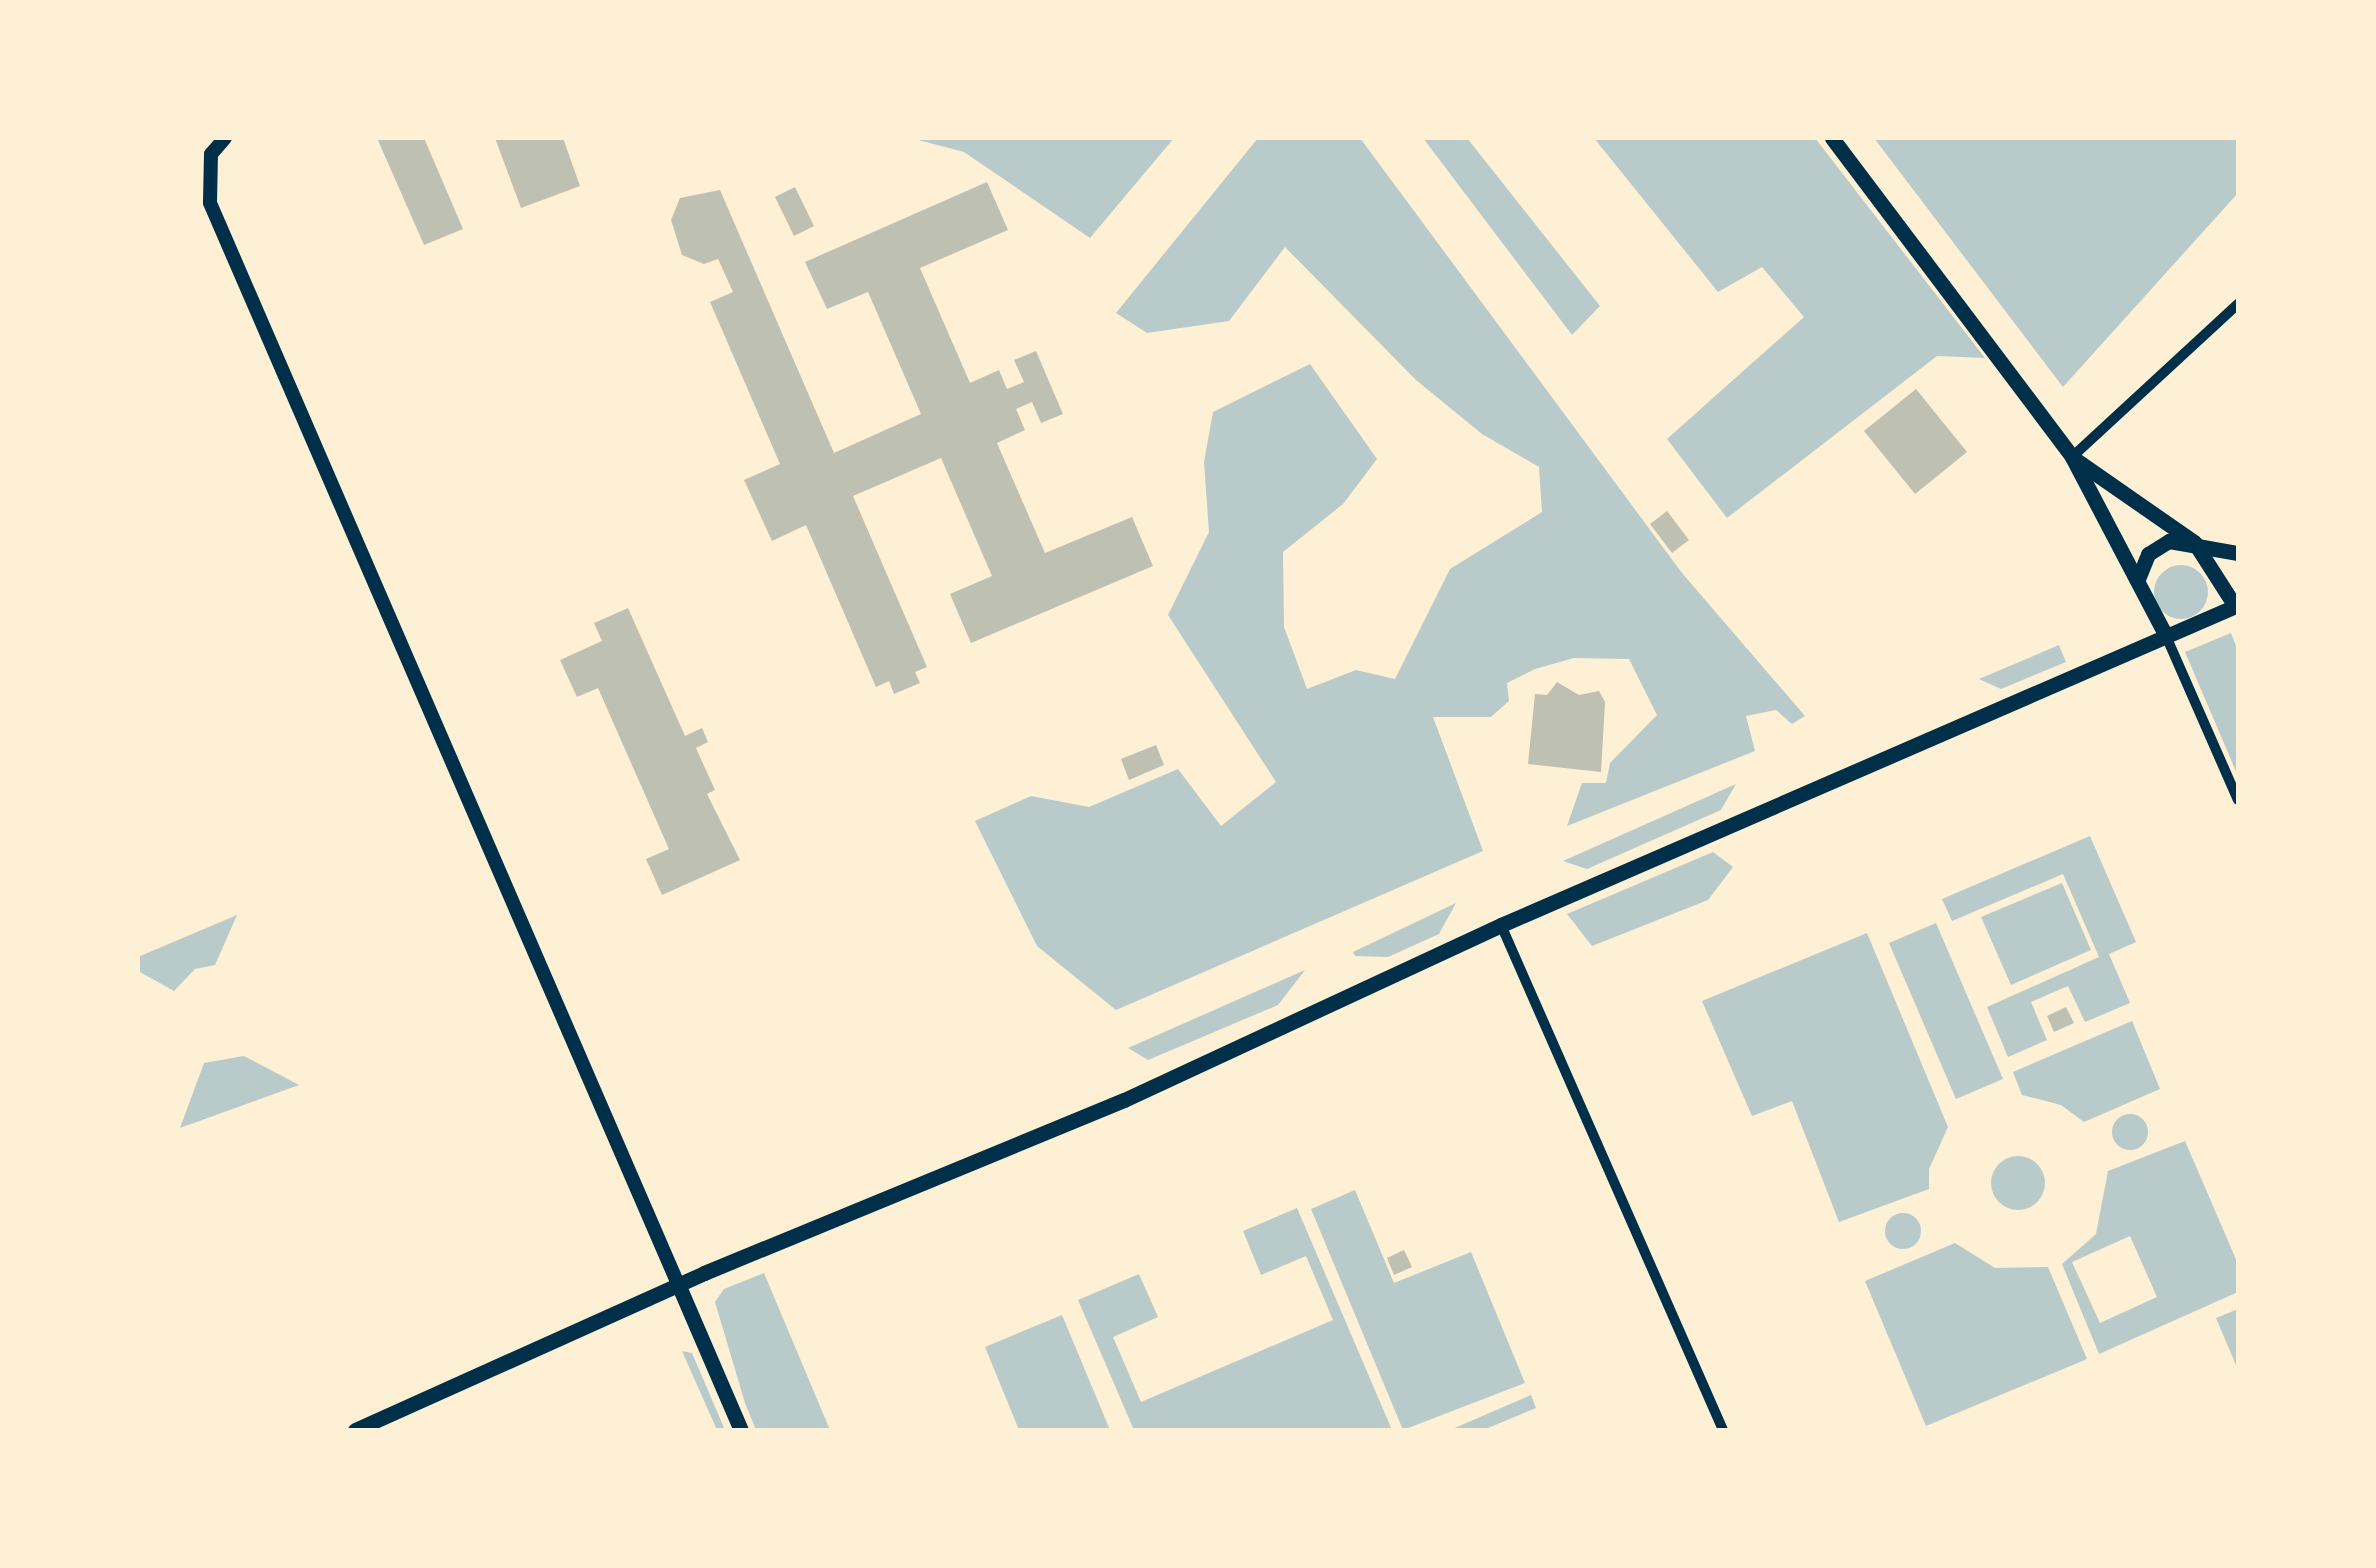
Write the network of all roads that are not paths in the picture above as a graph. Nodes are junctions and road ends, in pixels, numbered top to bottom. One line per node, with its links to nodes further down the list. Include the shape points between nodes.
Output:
1 (225, 138): 12 (street, via 211,154 210,204)
2 (1832, 138): 4 (main road)
3 (2238, 304): 4 (street)
4 (2072, 457): 5 (main road); 7 (main road)
5 (2194, 542): 6 (main road); 7 (main road, via 2178,539 2153,549); 8 (main road)
6 (2238, 554)
7 (2138, 579): 9 (main road)
8 (2237, 608): 9 (main road)
9 (2166, 636): 10 (street); 11 (main road)
10 (2238, 800)
11 (1502, 925): 12 (main road, via 1139,1094); 15 (street)
12 (678, 1284): 13 (main road); 14 (main road)
13 (355, 1430)
14 (740, 1430)
15 (1722, 1430)

